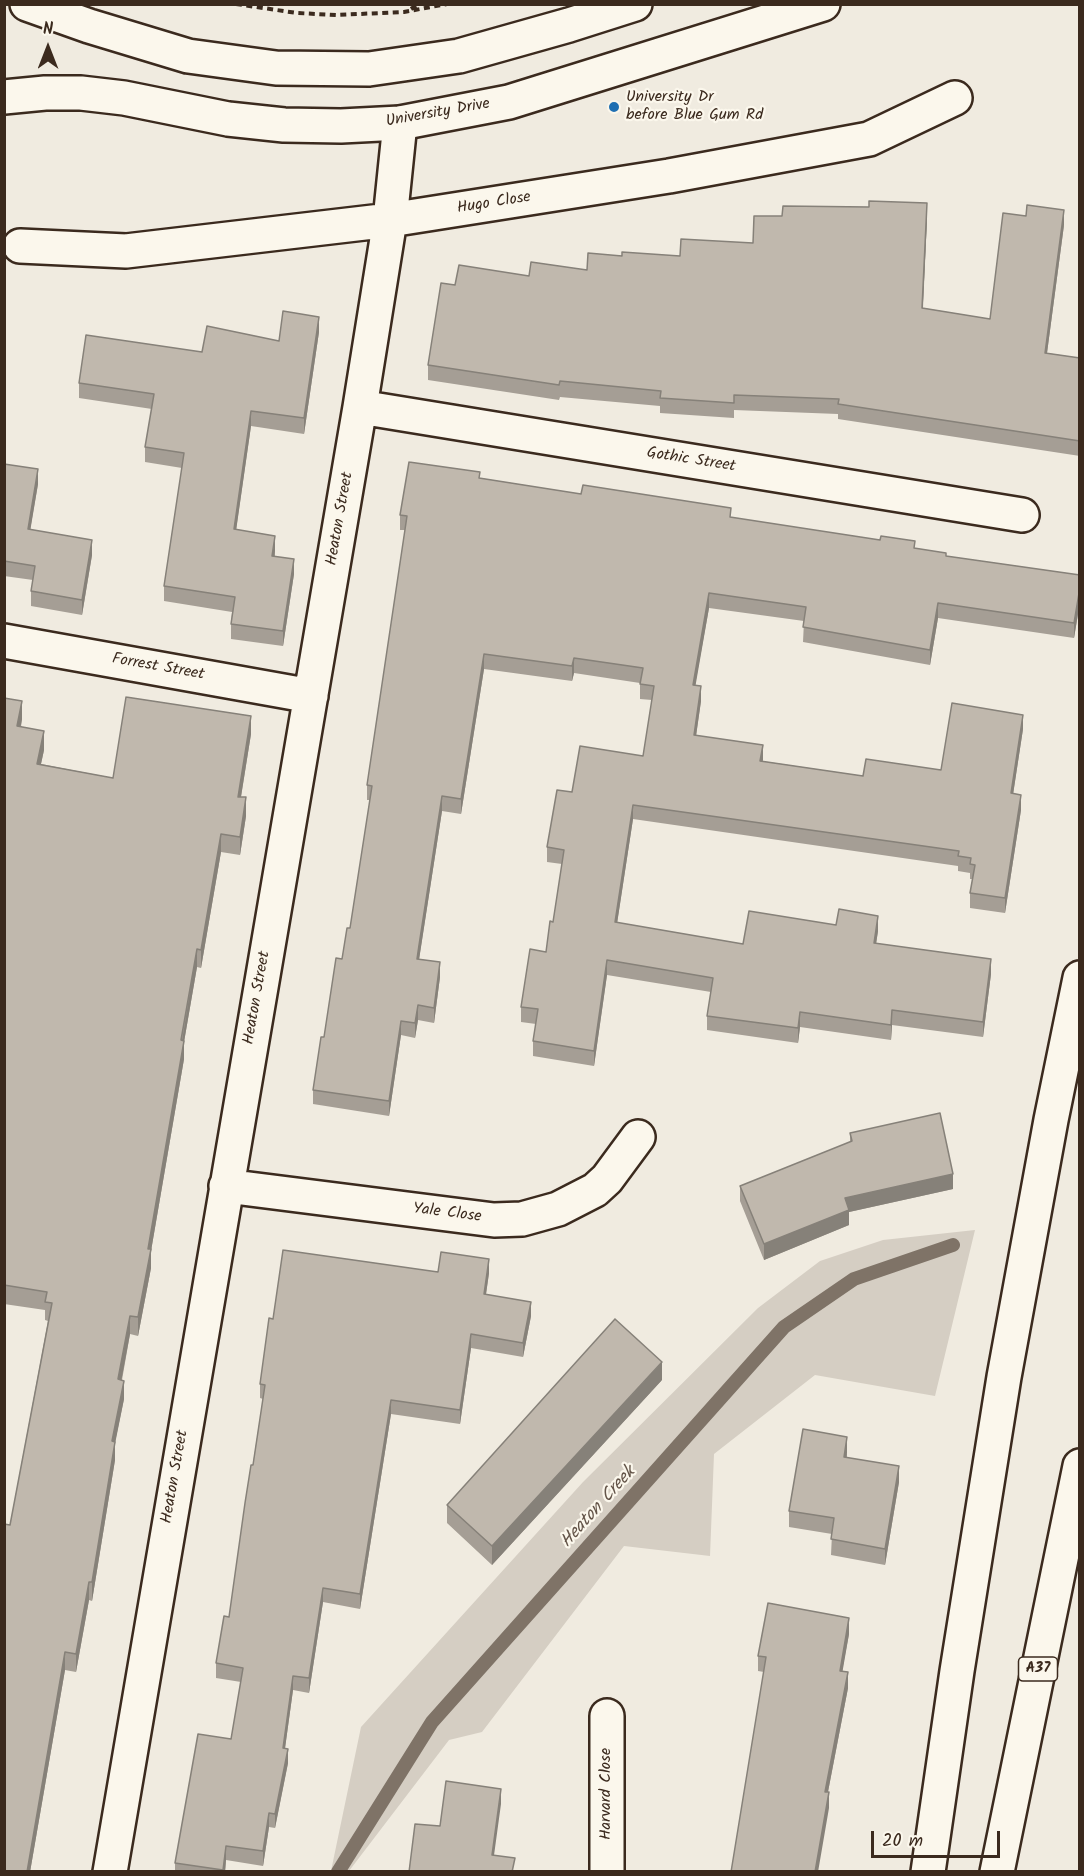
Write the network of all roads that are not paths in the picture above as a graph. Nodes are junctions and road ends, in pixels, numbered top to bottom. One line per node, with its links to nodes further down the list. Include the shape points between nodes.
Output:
1 (27, 4): 2 (main road, via 188,56 276,68 369,69 459,56)
2 (635, 4)
3 (823, 4): 6 (main road, University Drive, via 509,102)
4 (4, 97): 6 (main road, University Drive, via 81,93 284,125)
5 (955, 98): 7 (main road, Hugo Close, via 869,139 669,176)
6 (400, 123): 7 (main road, Heaton Street)
7 (390, 220): 8 (main road, Hugo Close, via 126,251); 9 (main road, Heaton Street)
8 (20, 246)
9 (360, 407): 10 (main road, Gothic Street); 12 (main road, Heaton Street)
10 (1022, 515)
11 (4, 641): 12 (main road, Forrest Street)
12 (311, 696): 15 (main road, Heaton Street)
13 (1080, 978): 20 (main road, via 1004,1377)
14 (638, 1137): 15 (main road, Yale Close, via 595,1190 558,1209 522,1220 494,1220)
15 (226, 1186): 18 (main road, Heaton Street)
16 (1080, 1466): 21 (main road, A37)
17 (608, 1716): 19 (main road, Harvard Close)
18 (110, 1872)
19 (608, 1872)
20 (928, 1872)
21 (997, 1872)

